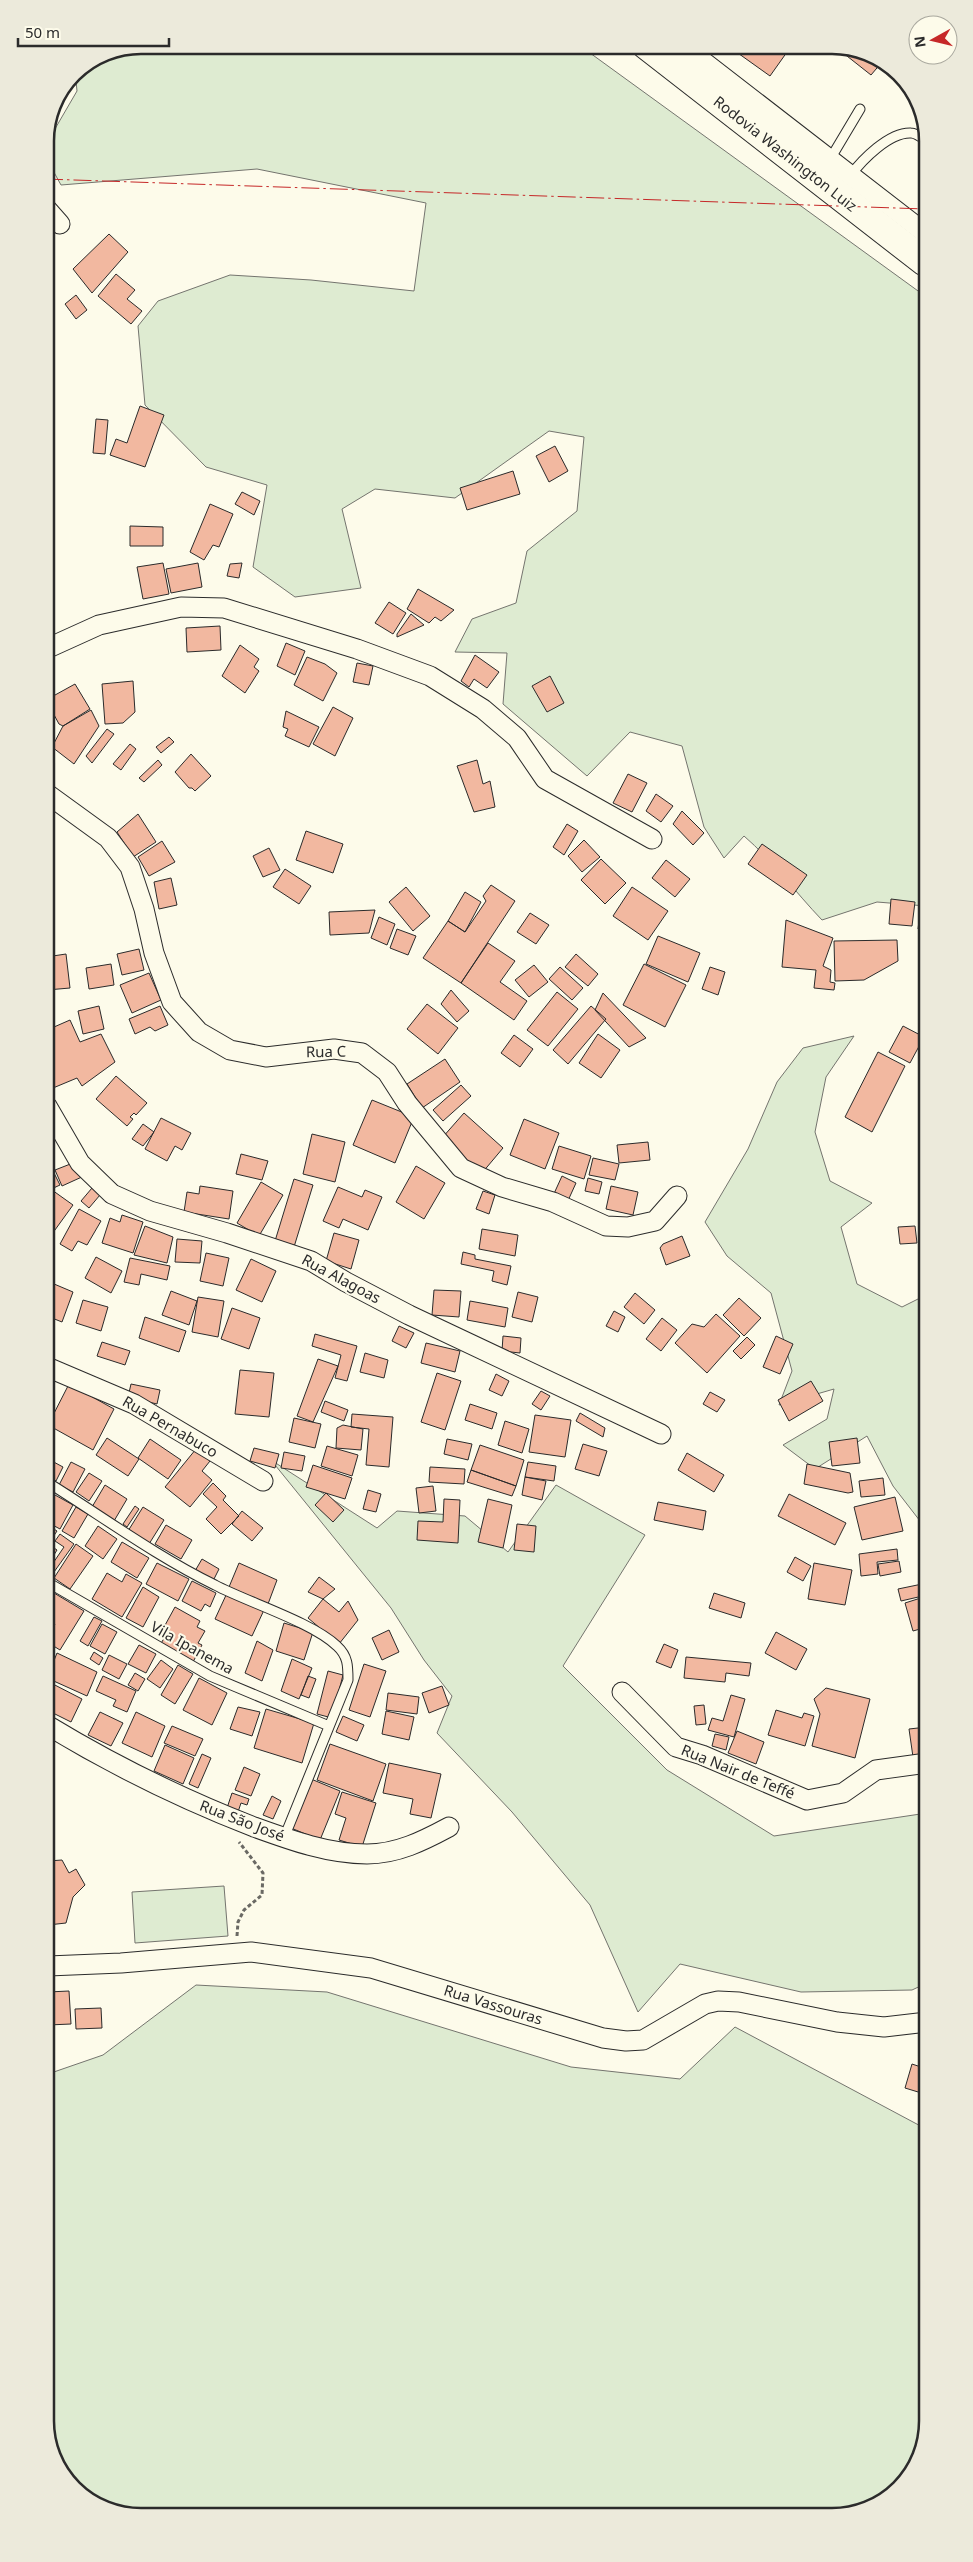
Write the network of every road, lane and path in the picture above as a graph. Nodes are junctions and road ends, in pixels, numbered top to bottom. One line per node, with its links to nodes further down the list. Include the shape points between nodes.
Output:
1 (659, 54): 5 (highway, Rodovia Washington Luiz)
2 (692, 54): 5 (street)
3 (860, 109): 5 (lane)
4 (919, 136): 6 (lane, via 912,132 901,134 878,147)
5 (823, 170): 6 (street); 10 (highway, Rodovia Washington Luiz)
6 (850, 176): 9 (street)
7 (54, 217): 8 (street)
8 (60, 224)
9 (919, 247)
10 (919, 248)
11 (54, 645): 13 (street, via 99,625 181,607 224,608 357,649 430,676 483,709 516,738 545,779)
12 (54, 799): 15 (street, Rua C, via 108,838 130,867 154,954 172,1002 199,1032 230,1050 266,1057 334,1049 362,1053 387,1072 407,1103 461,1168 502,1187 553,1202 606,1226 628,1227 655,1221)
13 (652, 838)
14 (54, 1119): 17 (street, Rua Alagoas, via 80,1163 112,1194 150,1211 227,1232 311,1261 409,1315)
15 (677, 1196)
16 (54, 1370): 18 (street, Rua Pernabuco, via 134,1404)
17 (661, 1434)
18 (264, 1481)
19 (54, 1487): 22 (lane, via 163,1557 215,1586 319,1633 337,1646 348,1661 348,1680)
20 (54, 1586): 22 (lane, Vila Ipanema, via 210,1676)
21 (622, 1692): 24 (street, Rua Nair de Teffé, via 676,1747 807,1800 843,1793 876,1770)
22 (329, 1726): 27 (lane)
23 (54, 1729): 25 (street, Rua São José, via 203,1808)
24 (919, 1764)
25 (228, 1817): 27 (street, Rua São José); 28 (path, via 235,1837 263,1873 262,1895 244,1910 238,1922)
26 (449, 1827): 27 (street, Rua São José, via 397,1850 368,1854 335,1852)
27 (284, 1838)
28 (232, 1954): 29 (street, Rua Vassouras); 30 (street, Rua Vassouras, via 251,1952 371,1968 603,2038 626,2041 644,2040 705,2004 718,2001 739,2002 837,2022 884,2027)
29 (54, 1966)
30 (919, 2023)

